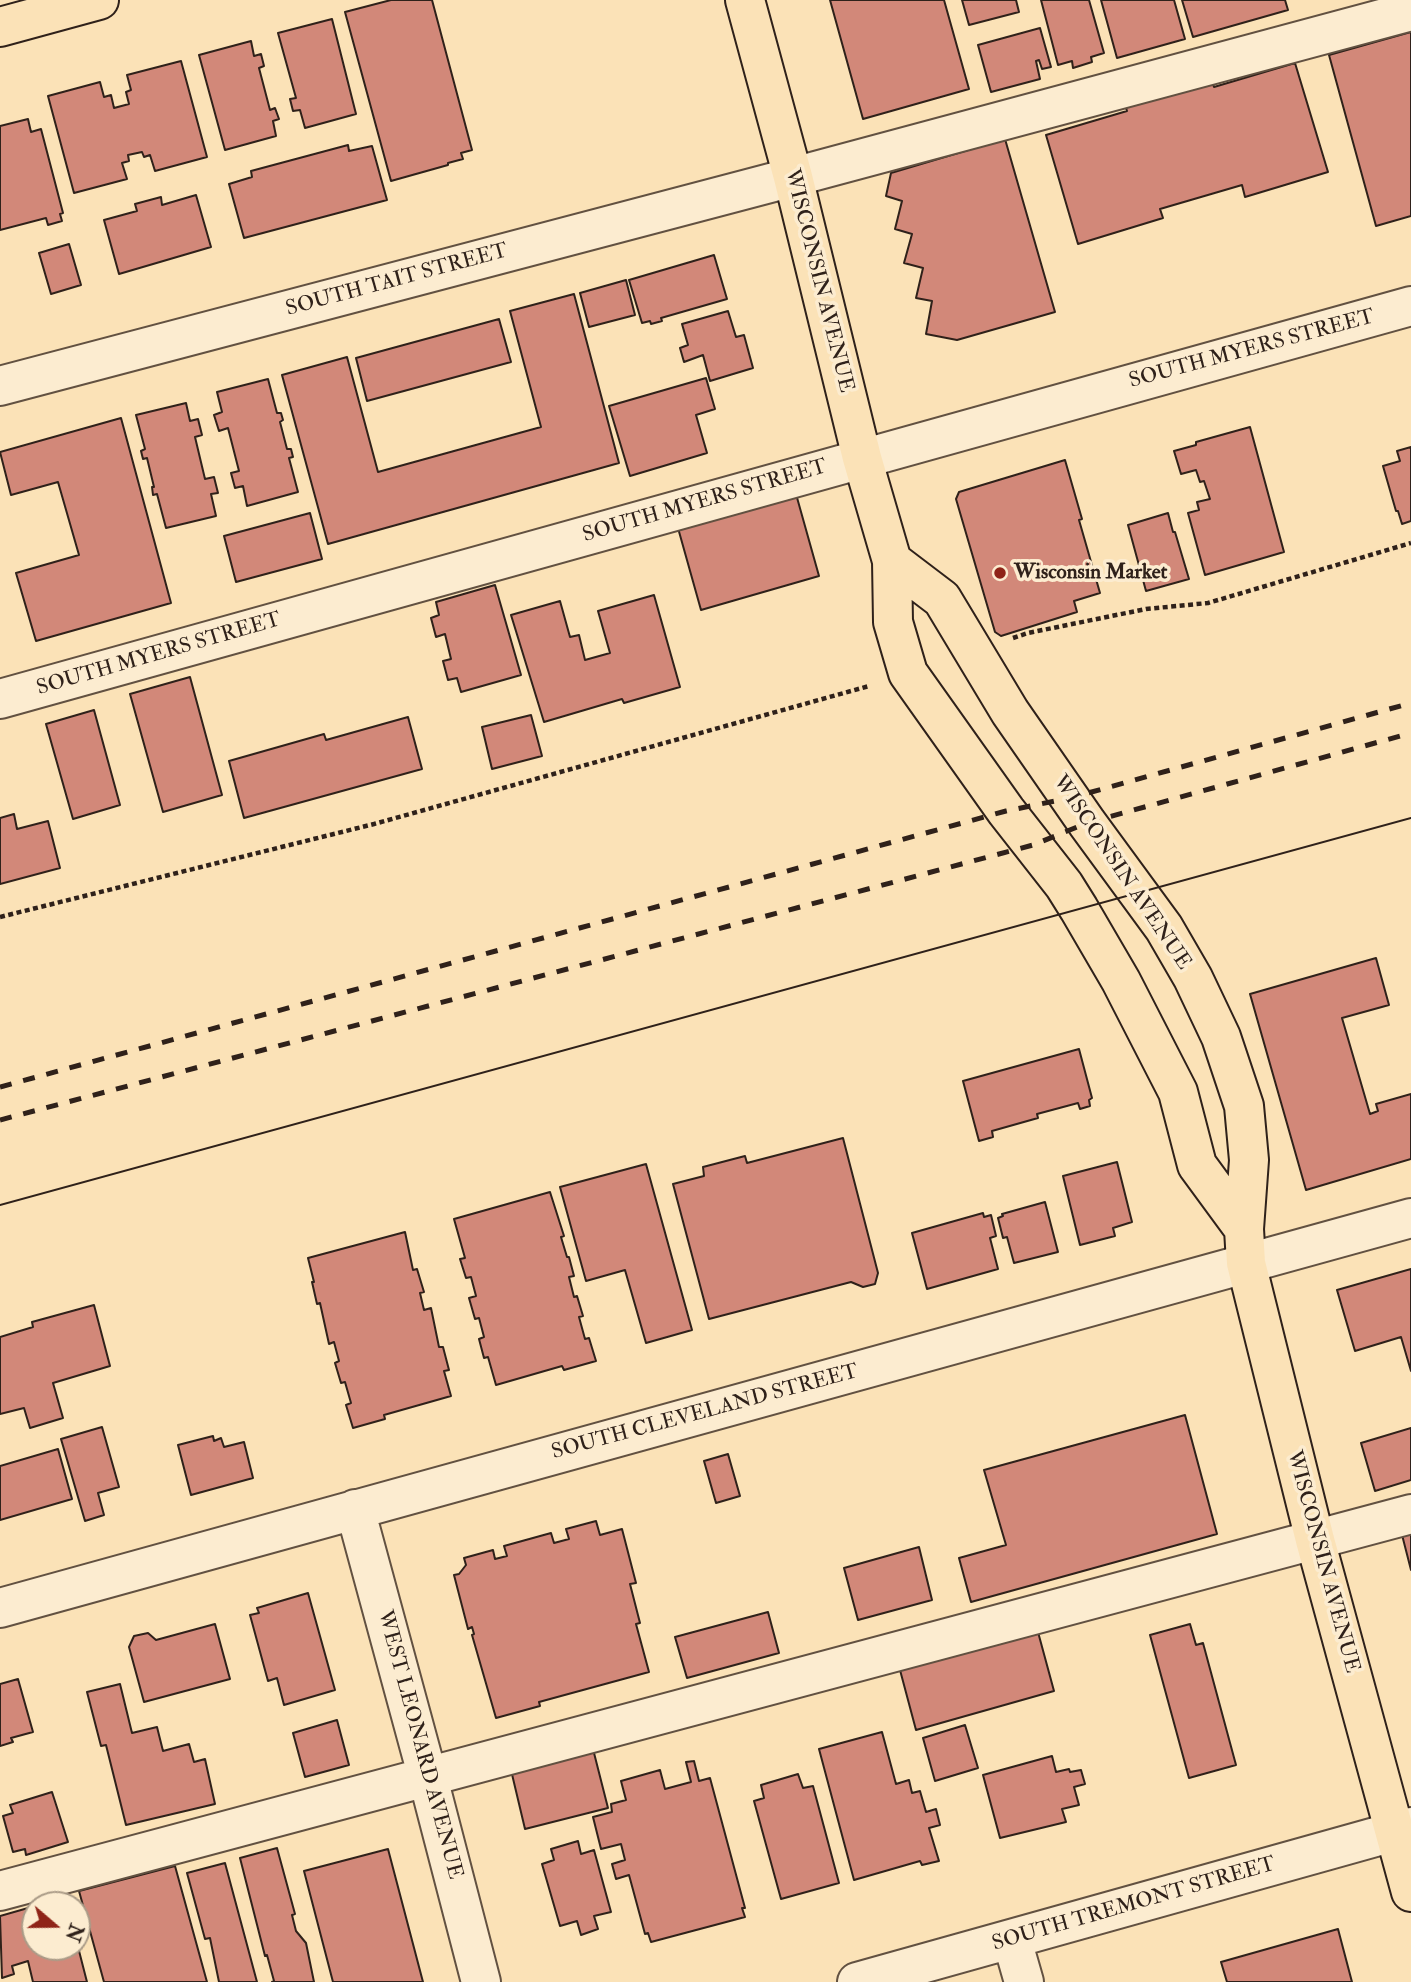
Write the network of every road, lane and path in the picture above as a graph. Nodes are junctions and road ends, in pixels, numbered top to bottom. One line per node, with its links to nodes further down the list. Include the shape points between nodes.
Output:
1 (99, 0): 4 (main road)
2 (745, 0): 5 (main road, WISCONSIN AVENUE)
3 (1411, 11): 5 (street, SOUTH TAIT STREET)
4 (0, 27)
5 (793, 177): 7 (street, SOUTH TAIT STREET); 8 (main road, WISCONSIN AVENUE)
6 (1411, 306): 8 (street, SOUTH MYERS STREET)
7 (0, 386)
8 (862, 458): 10 (main road, WISCONSIN AVENUE); 13 (street, SOUTH MYERS STREET)
9 (1411, 543): 11 (path, via 1208,603 1146,609 1028,633)
10 (892, 561): 11 (main road, WISCONSIN AVENUE, via 942,599); 12 (main road, WISCONSIN AVENUE, via 893,622)
11 (975, 651): 16 (main road, WISCONSIN AVENUE, via 1010,712 1164,928 1221,1037 1244,1106 1249,1160)
12 (908, 673): 14 (path, via 374,824); 16 (main road, WISCONSIN AVENUE, via 1079,909 1178,1092 1197,1165)
13 (0, 699)
14 (0, 917)
15 (1411, 1218): 16 (street, SOUTH CLEVELAND STREET)
16 (1245, 1246): 17 (street, SOUTH CLEVELAND STREET); 19 (main road, WISCONSIN AVENUE)
17 (355, 1509): 20 (street, SOUTH CLEVELAND STREET); 21 (street, WEST LEONARD AVENUE)
18 (1411, 1514): 19 (street)
19 (1315, 1540): 21 (street); 22 (main road, WISCONSIN AVENUE)
20 (0, 1608)
21 (428, 1778): 23 (street); 26 (street, WEST LEONARD AVENUE)
22 (1403, 1830): 24 (main road, WISCONSIN AVENUE); 25 (street, SOUTH TREMONT STREET)
23 (0, 1891)
24 (1411, 1892)
25 (1012, 1940): 27 (street, SOUTH TREMONT STREET); 28 (street)
26 (481, 1982)
27 (857, 1982)
28 (1024, 1982)

